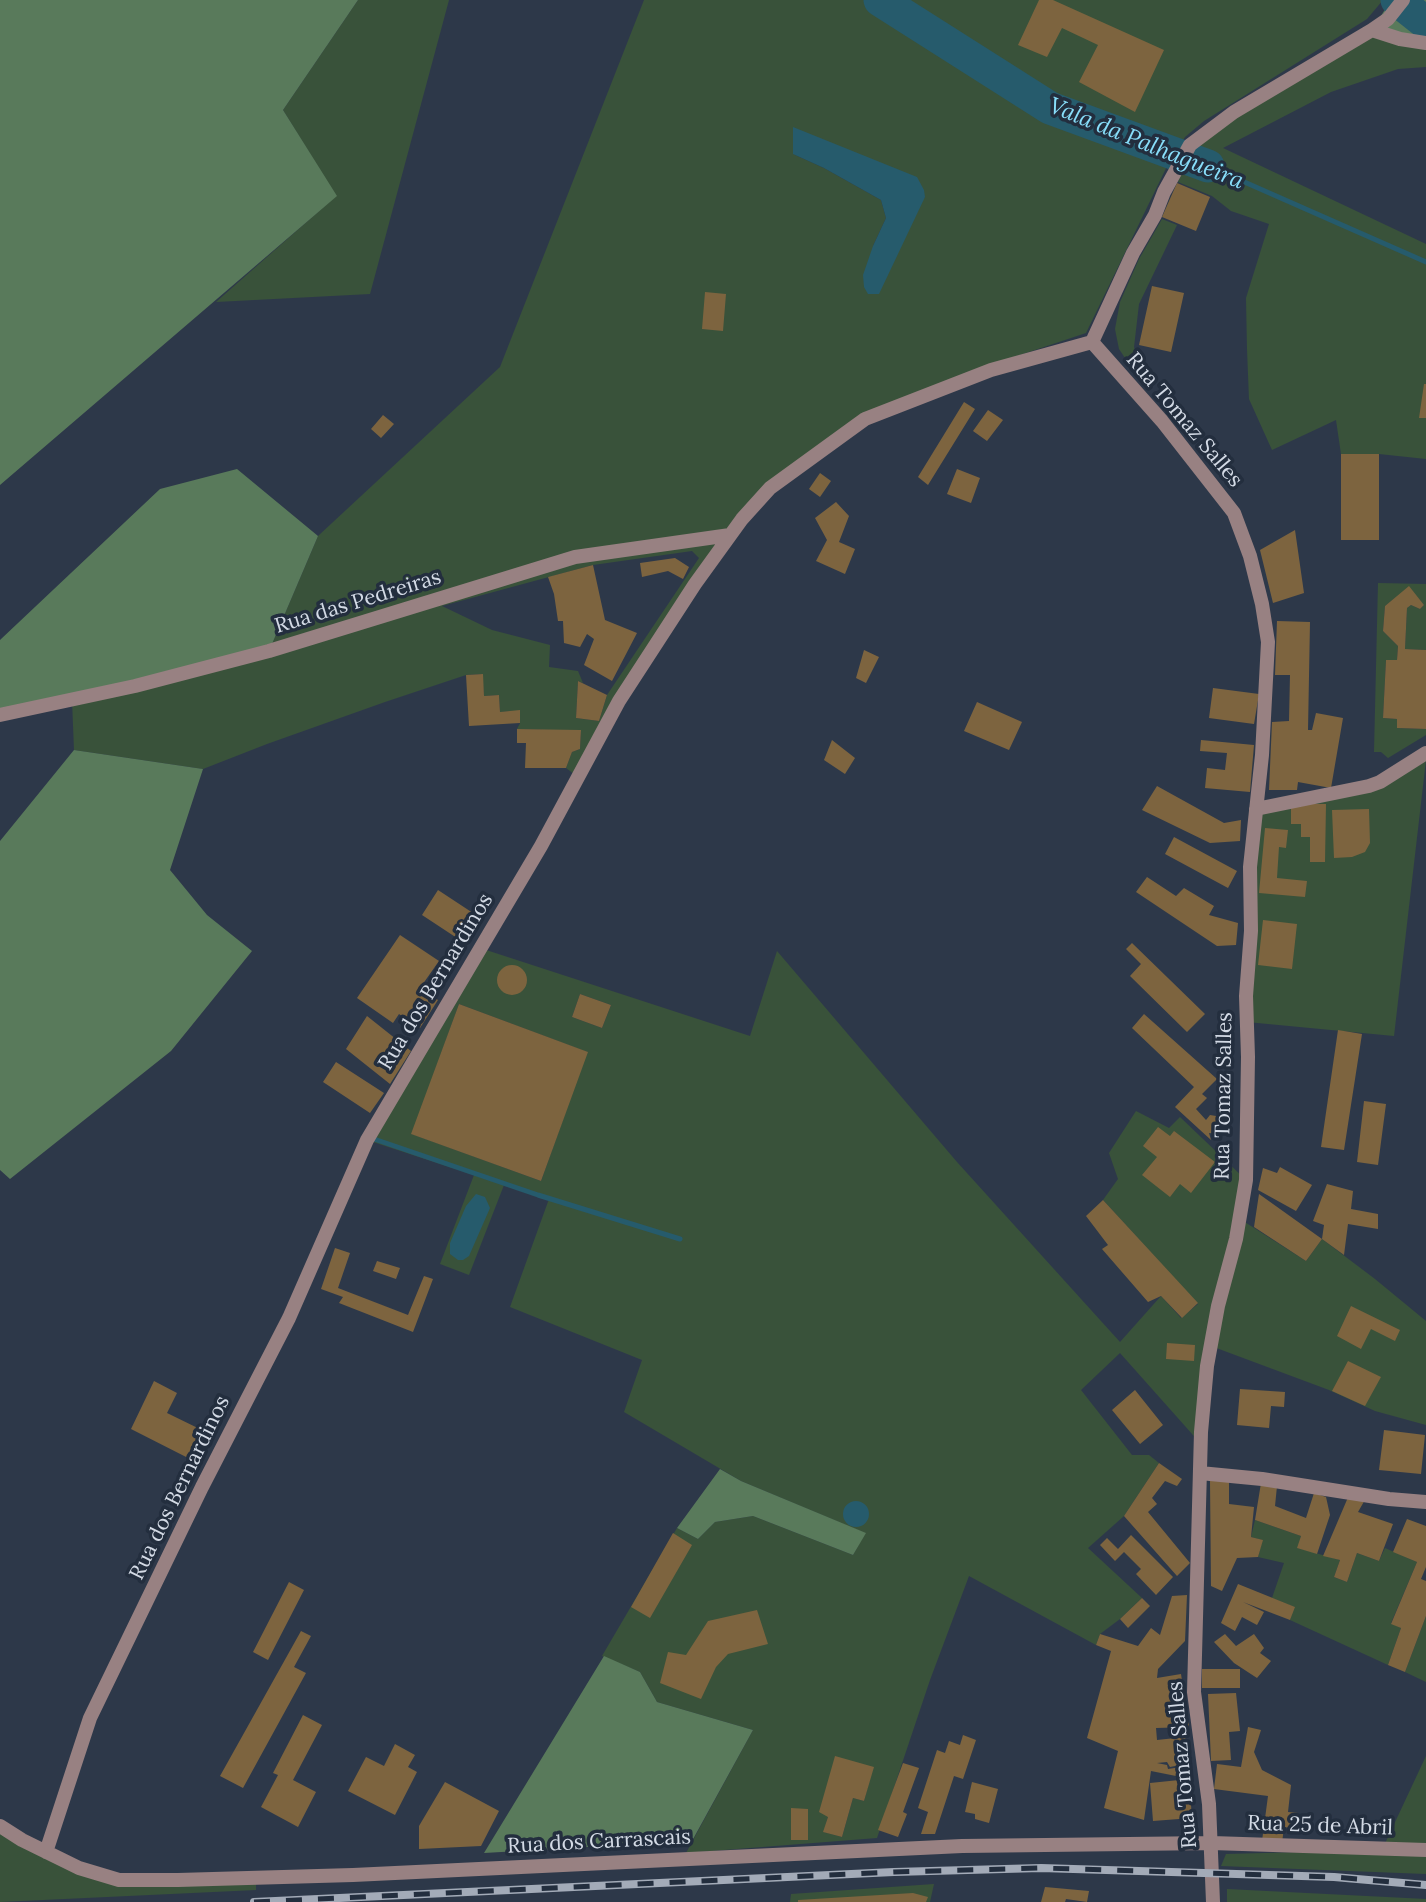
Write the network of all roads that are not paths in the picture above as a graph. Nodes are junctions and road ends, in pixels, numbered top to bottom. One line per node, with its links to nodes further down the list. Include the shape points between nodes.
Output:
1 (1403, 0): 2 (street)
2 (1372, 30): 3 (street); 4 (street, via 1234,112 1190,145)
3 (1426, 43)
4 (1092, 342): 5 (street, Rua dos Bernardinos, via 991,370 865,419 770,488); 8 (street, Rua Tomaz Salles, via 1234,513 1250,556 1268,642)
5 (730, 535): 6 (street, Rua das Pedreiras, via 575,558 269,651); 14 (street, Rua dos Bernardinos, via 619,701 541,846 367,1140 289,1318 90,1718)
6 (0, 715)
7 (1426, 753): 8 (street, via 1369,786)
8 (1256, 809): 9 (street, Rua Tomaz Salles, via 1246,996 1246,1180 1207,1366)
9 (1200, 1473): 10 (street); 12 (street, Rua Tomaz Salles, via 1194,1692)
10 (1426, 1502)
11 (0, 1826): 14 (street, Rua dos Carrascais)
12 (1212, 1843): 13 (street, Rua 25 de Abril); 14 (street, Rua dos Carrascais, via 927,1847 178,1880 119,1880); 15 (street, Rua Tomaz Salles)
13 (1426, 1850)
14 (46, 1852)
15 (1213, 1902)

